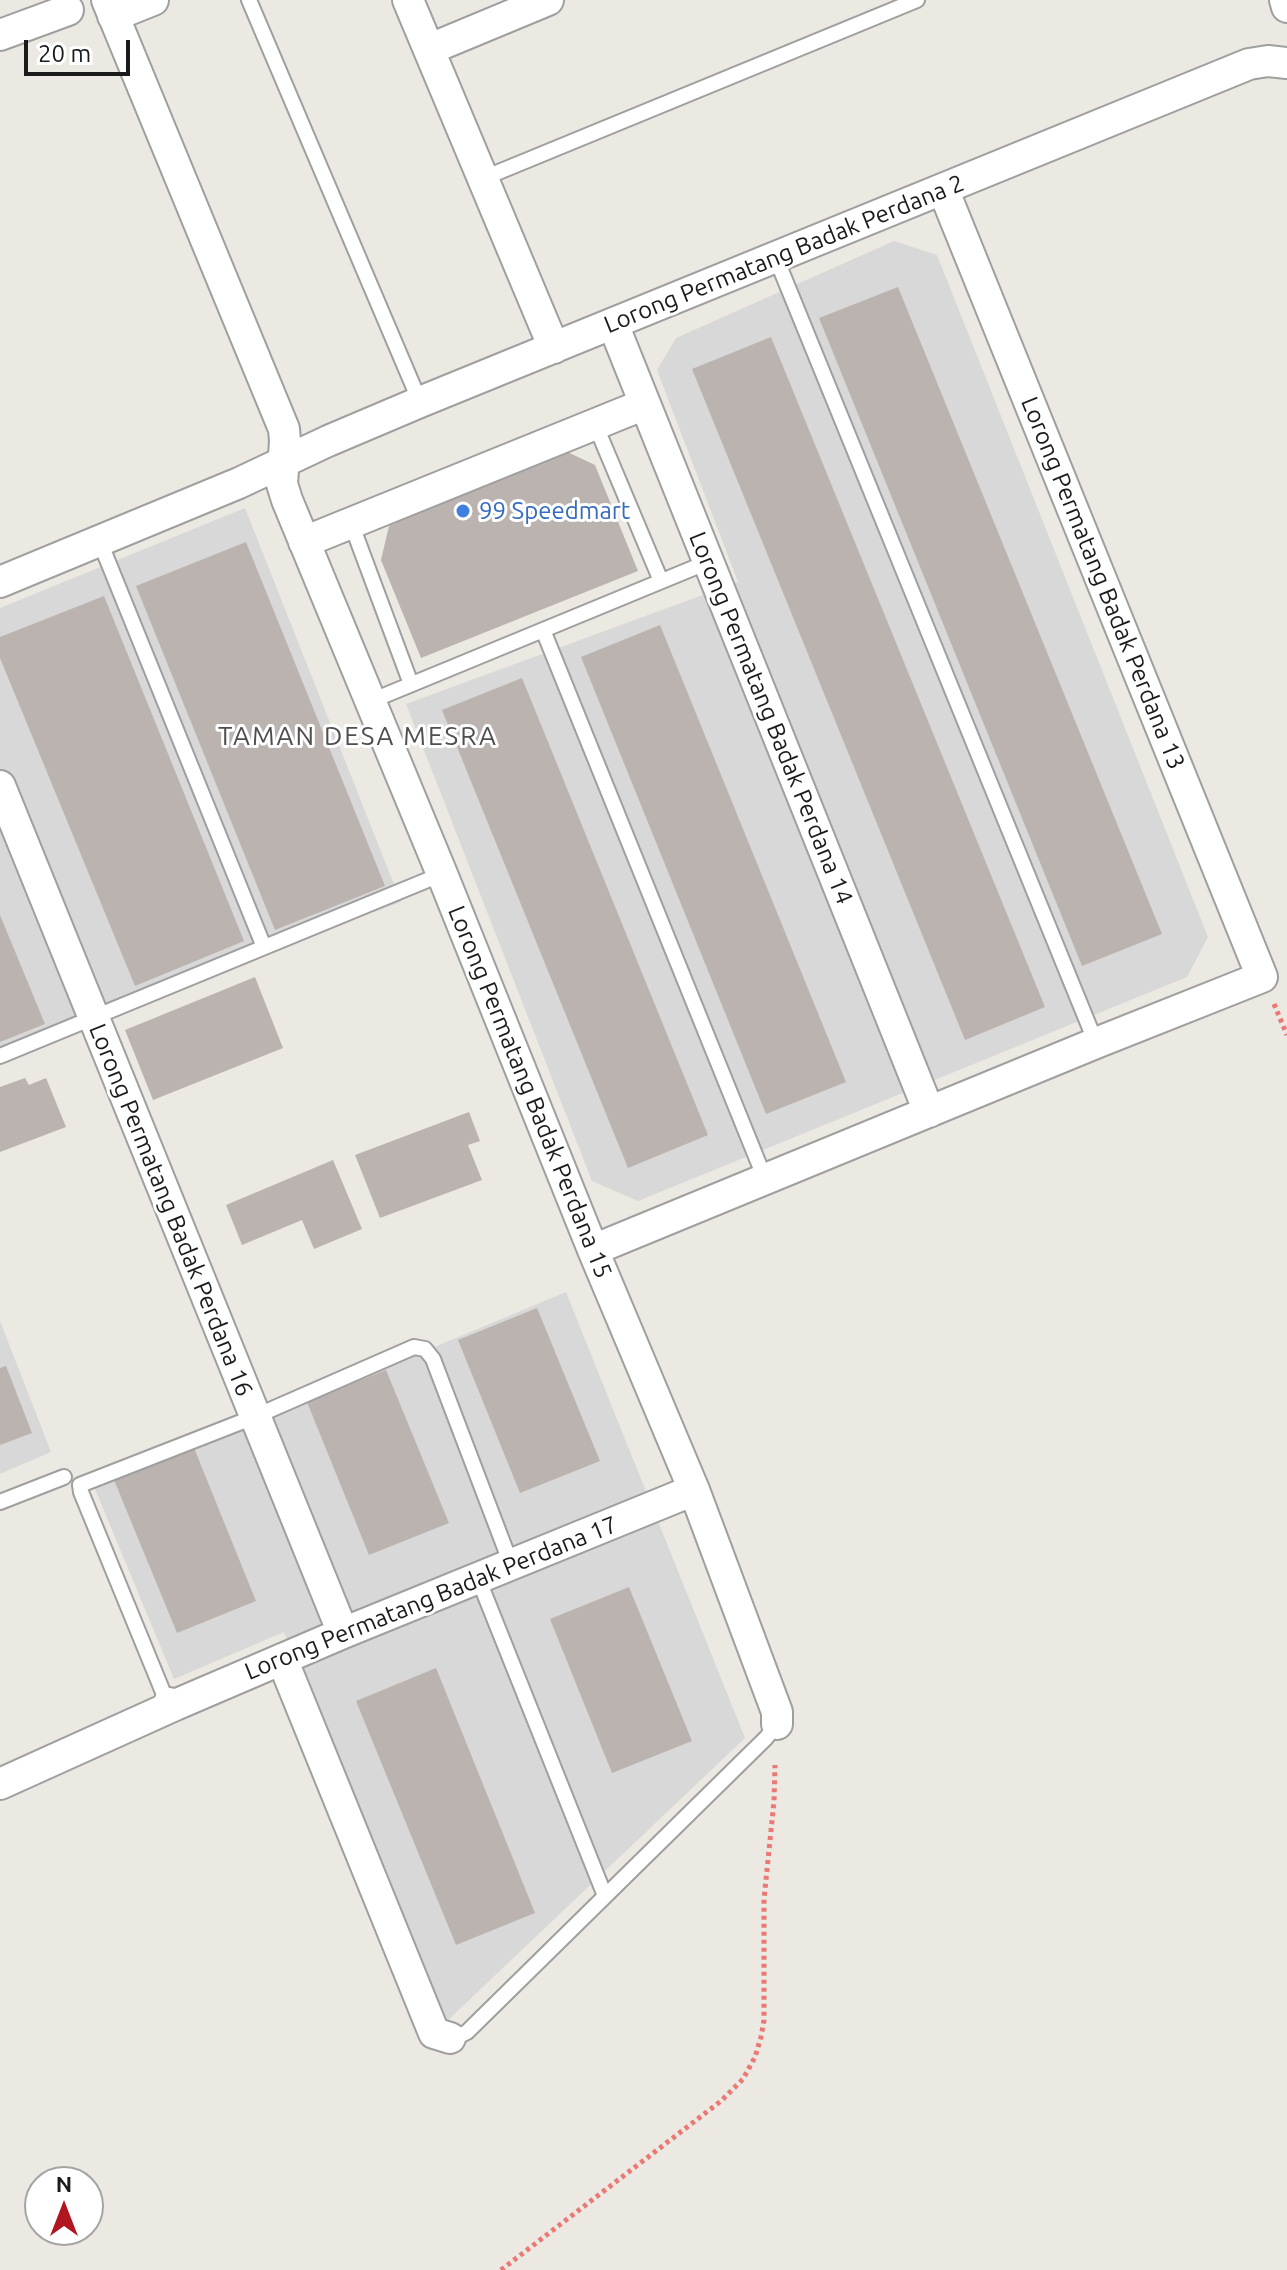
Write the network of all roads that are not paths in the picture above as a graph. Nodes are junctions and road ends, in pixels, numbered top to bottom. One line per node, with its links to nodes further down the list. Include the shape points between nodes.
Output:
1 (153, 0): 7 (street)
2 (249, 0): 17 (lane)
3 (408, 0): 10 (street)
4 (548, 0): 10 (street)
5 (917, 0): 12 (lane)
6 (1285, 0): 8 (street)
7 (89, 5): 9 (street); 20 (street, Lorong Permatang Badak Perdana 15, via 284,429)
8 (1287, 7)
9 (0, 35)
10 (430, 49): 12 (street)
11 (1287, 63): 13 (street, Lorong Permatang Badak Perdana 2, via 1249,64)
12 (484, 178): 16 (street)
13 (943, 189): 14 (street, Lorong Permatang Badak Perdana 2); 34 (street, Lorong Permatang Badak Perdana 13, via 1262,977)
14 (776, 258): 15 (street, Lorong Permatang Badak Perdana 2); 34 (lane)
15 (613, 324): 16 (street, Lorong Permatang Badak Perdana 2); 18 (street, Lorong Permatang Badak Perdana 14)
16 (554, 348): 17 (street, Lorong Permatang Badak Perdana 2)
17 (420, 402): 20 (street, Lorong Permatang Badak Perdana 2)
18 (645, 404): 19 (street); 24 (street, Lorong Permatang Badak Perdana 14)
19 (595, 424): 21 (street); 25 (lane)
20 (284, 461): 22 (street, Lorong Permatang Badak Perdana 2); 23 (street, Lorong Permatang Badak Perdana 15, via 282,484)
21 (351, 523): 23 (street); 28 (lane)
22 (100, 542): 26 (street, Lorong Permatang Badak Perdana 2); 32 (lane)
23 (304, 542): 29 (street, Lorong Permatang Badak Perdana 15)
24 (708, 562): 25 (lane); 36 (street, Lorong Permatang Badak Perdana 14)
25 (661, 581): 27 (lane)
26 (0, 582)
27 (543, 630): 28 (lane); 37 (lane)
28 (411, 684): 29 (lane)
29 (371, 701): 31 (street, Lorong Permatang Badak Perdana 15)
30 (0, 786): 33 (street, Lorong Permatang Badak Perdana 16)
31 (442, 874): 32 (lane); 38 (street, Lorong Permatang Badak Perdana 15)
32 (264, 947): 33 (lane)
33 (93, 1017): 35 (lane); 39 (street, Lorong Permatang Badak Perdana 16)
34 (1096, 1043): 36 (street)
35 (0, 1056)
36 (929, 1112): 37 (street)
37 (765, 1179): 38 (street)
38 (593, 1250): 41 (street, Lorong Permatang Badak Perdana 15)
39 (254, 1417): 43 (lane, via 414,1347 425,1349); 45 (street, Lorong Permatang Badak Perdana 16); 47 (lane, via 80,1485)
40 (64, 1477): 42 (lane)
41 (694, 1490): 43 (street, Lorong Permatang Badak Perdana 17); 48 (street, Lorong Permatang Badak Perdana 15, via 777,1712)
42 (0, 1502)
43 (511, 1564): 44 (street, Lorong Permatang Badak Perdana 17)
44 (478, 1578): 45 (street, Lorong Permatang Badak Perdana 17); 50 (lane)
45 (343, 1633): 46 (street, Lorong Permatang Badak Perdana 17)
46 (282, 1659): 47 (street, Lorong Permatang Badak Perdana 17); 51 (street, via 434,2033)
47 (172, 1704): 49 (street, Lorong Permatang Badak Perdana 17)
48 (777, 1724): 50 (lane)
49 (0, 1784)
50 (605, 1896): 51 (lane, via 467,2032)
51 (450, 2038)

